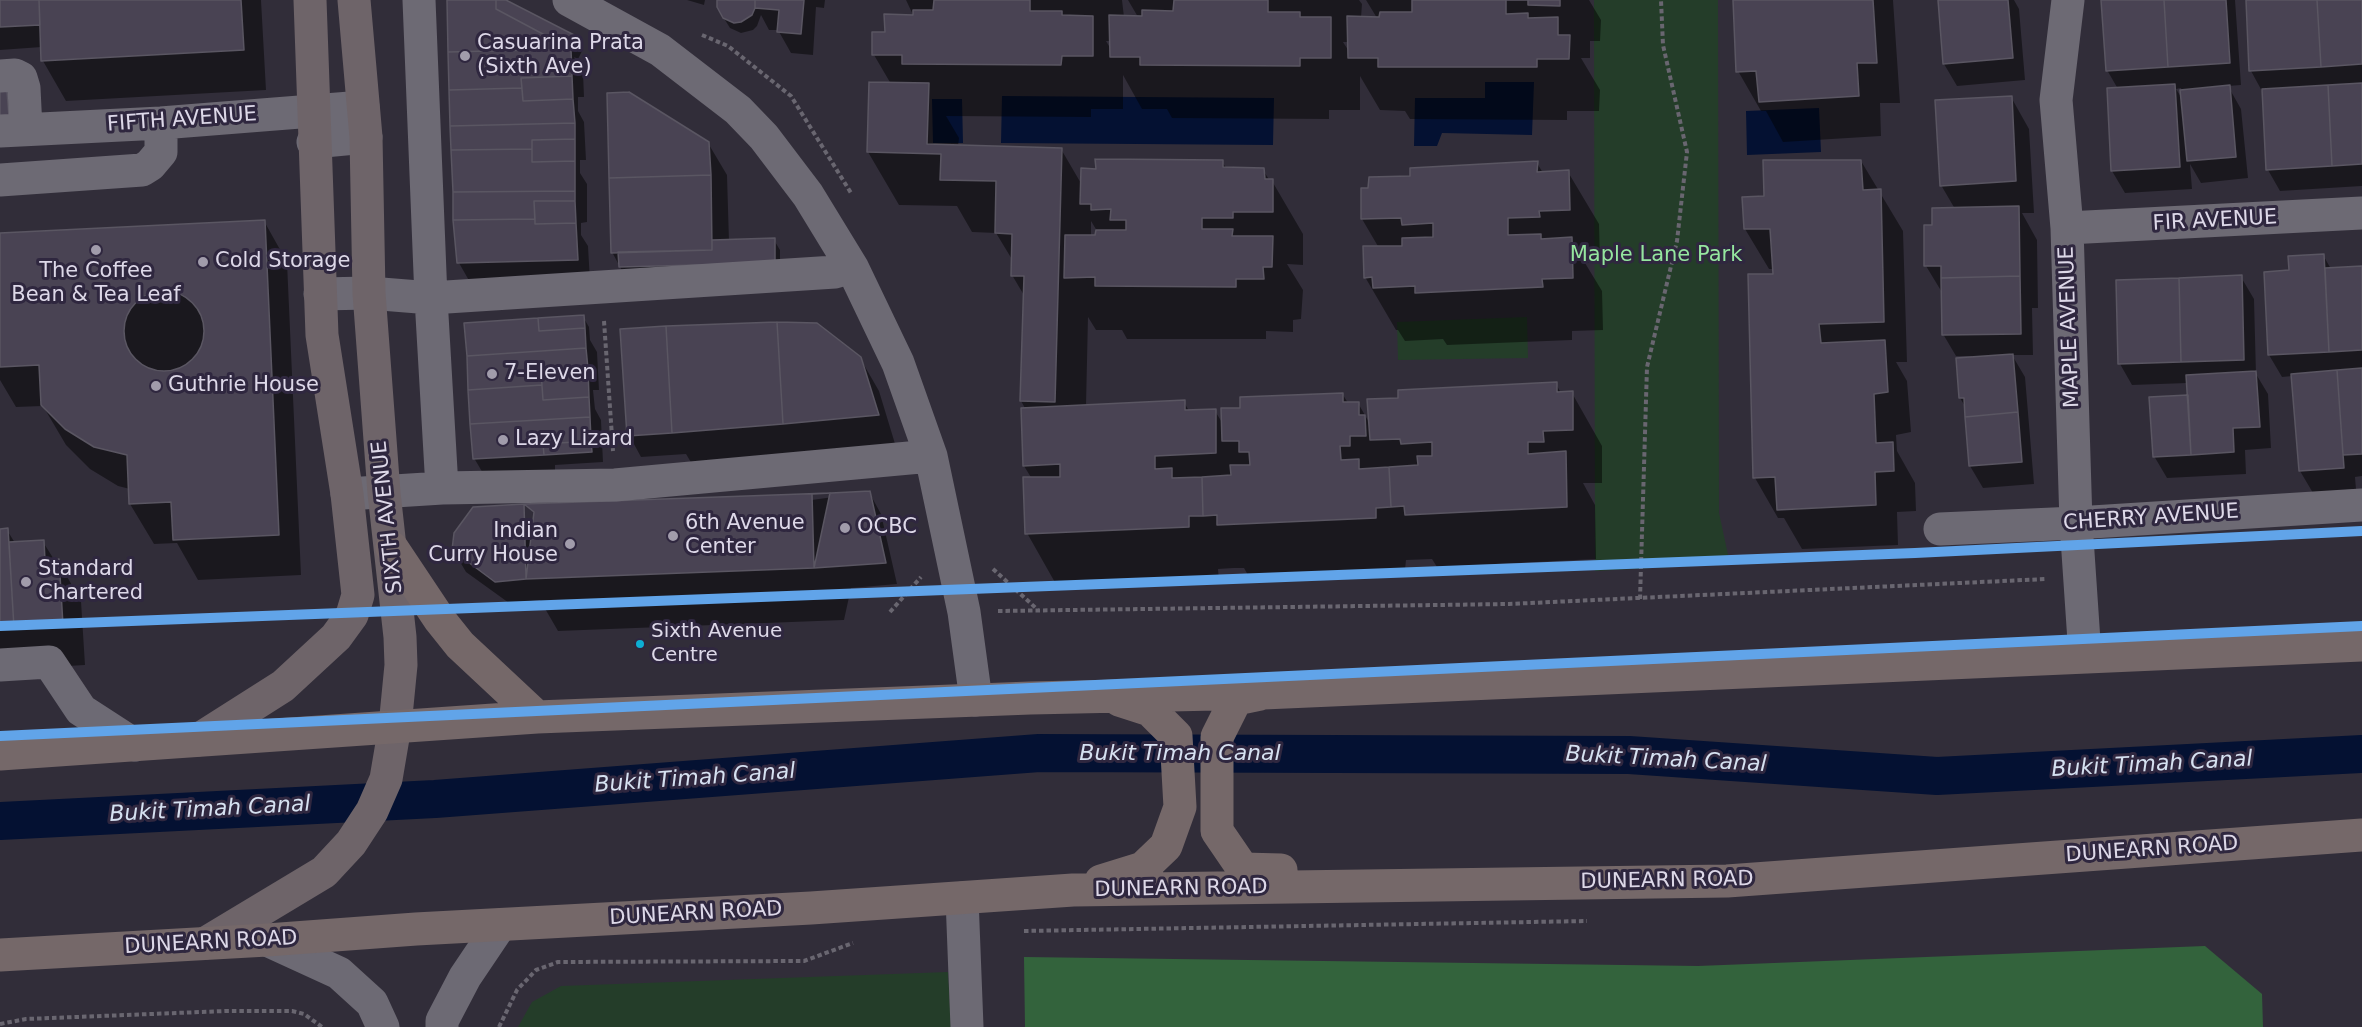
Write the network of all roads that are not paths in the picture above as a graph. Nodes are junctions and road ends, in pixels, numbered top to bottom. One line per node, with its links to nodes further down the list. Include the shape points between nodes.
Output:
1 (310, 0): 8 (main road, SIXTH AVENUE)
2 (354, 0): 7 (main road, SIXTH AVENUE)
3 (419, 0): 18 (street)
4 (569, 0): 15 (street, via 660,50 738,110 808,195)
5 (2068, 0): 14 (street, MAPLE AVENUE, via 2056,100)
6 (0, 76): 9 (street, via 21,78 24,88)
7 (365, 122): 8 (street, FIFTH AVENUE); 16 (main road, SIXTH AVENUE)
8 (313, 127): 10 (street, FIFTH AVENUE); 17 (main road, SIXTH AVENUE)
9 (13, 130): 10 (street, FIFTH AVENUE)
10 (161, 137): 11 (street, FIFTH AVENUE); 12 (street, via 150,165 142,170)
11 (0, 159)
12 (0, 180)
13 (2362, 213): 14 (street, FIR AVENUE)
14 (2067, 228): 24 (street, MAPLE AVENUE)
15 (852, 267): 18 (street, via 835,272); 19 (street, via 898,363)
16 (369, 293): 17 (street); 18 (street); 21 (main road, SIXTH AVENUE)
17 (320, 294): 22 (main road, SIXTH AVENUE, via 322,335)
18 (431, 297): 20 (street)
19 (931, 456): 20 (street, via 615,485); 32 (street, via 964,612)
20 (442, 488): 21 (street)
21 (384, 493): 22 (street); 26 (main road, SIXTH AVENUE)
22 (346, 494): 35 (main road, SIXTH AVENUE, via 358,595 352,615 336,637 283,686)
23 (2362, 505): 24 (street, CHERRY AVENUE)
24 (2076, 523): 25 (street, CHERRY AVENUE); 28 (street, MAPLE AVENUE)
25 (1940, 529)
26 (392, 548): 33 (highway, via 460,645); 34 (main road, SIXTH AVENUE, via 400,656)
27 (2362, 645): 28 (highway)
28 (2085, 656): 30 (highway)
29 (0, 665): 36 (street, via 49,662 81,710)
30 (1263, 693): 31 (highway); 39 (highway, via 1236,699 1217,736 1217,831 1243,870)
31 (1109, 697): 32 (highway); 40 (highway, via 1150,710 1176,736 1180,807 1166,846 1143,868)
32 (976, 700): 33 (highway)
33 (537, 717): 34 (highway)
34 (395, 726): 35 (highway); 44 (main road, SIXTH AVENUE, via 386,778 372,811 351,843 324,872)
35 (198, 740): 36 (highway)
36 (135, 745): 37 (highway)
37 (0, 754)
38 (2362, 835): 39 (highway, DUNEARN ROAD)
39 (1726, 881): 40 (highway, DUNEARN ROAD)
40 (1073, 891): 41 (highway, DUNEARN ROAD)
41 (962, 898): 42 (highway, DUNEARN ROAD); 48 (street)
42 (500, 925): 43 (highway, DUNEARN ROAD); 47 (street, via 465,977)
43 (267, 940): 44 (highway, DUNEARN ROAD); 46 (street, via 339,973 372,1003)
44 (206, 944): 45 (highway, DUNEARN ROAD)
45 (0, 955)
46 (383, 1027)
47 (442, 1027)
48 (967, 1027)

